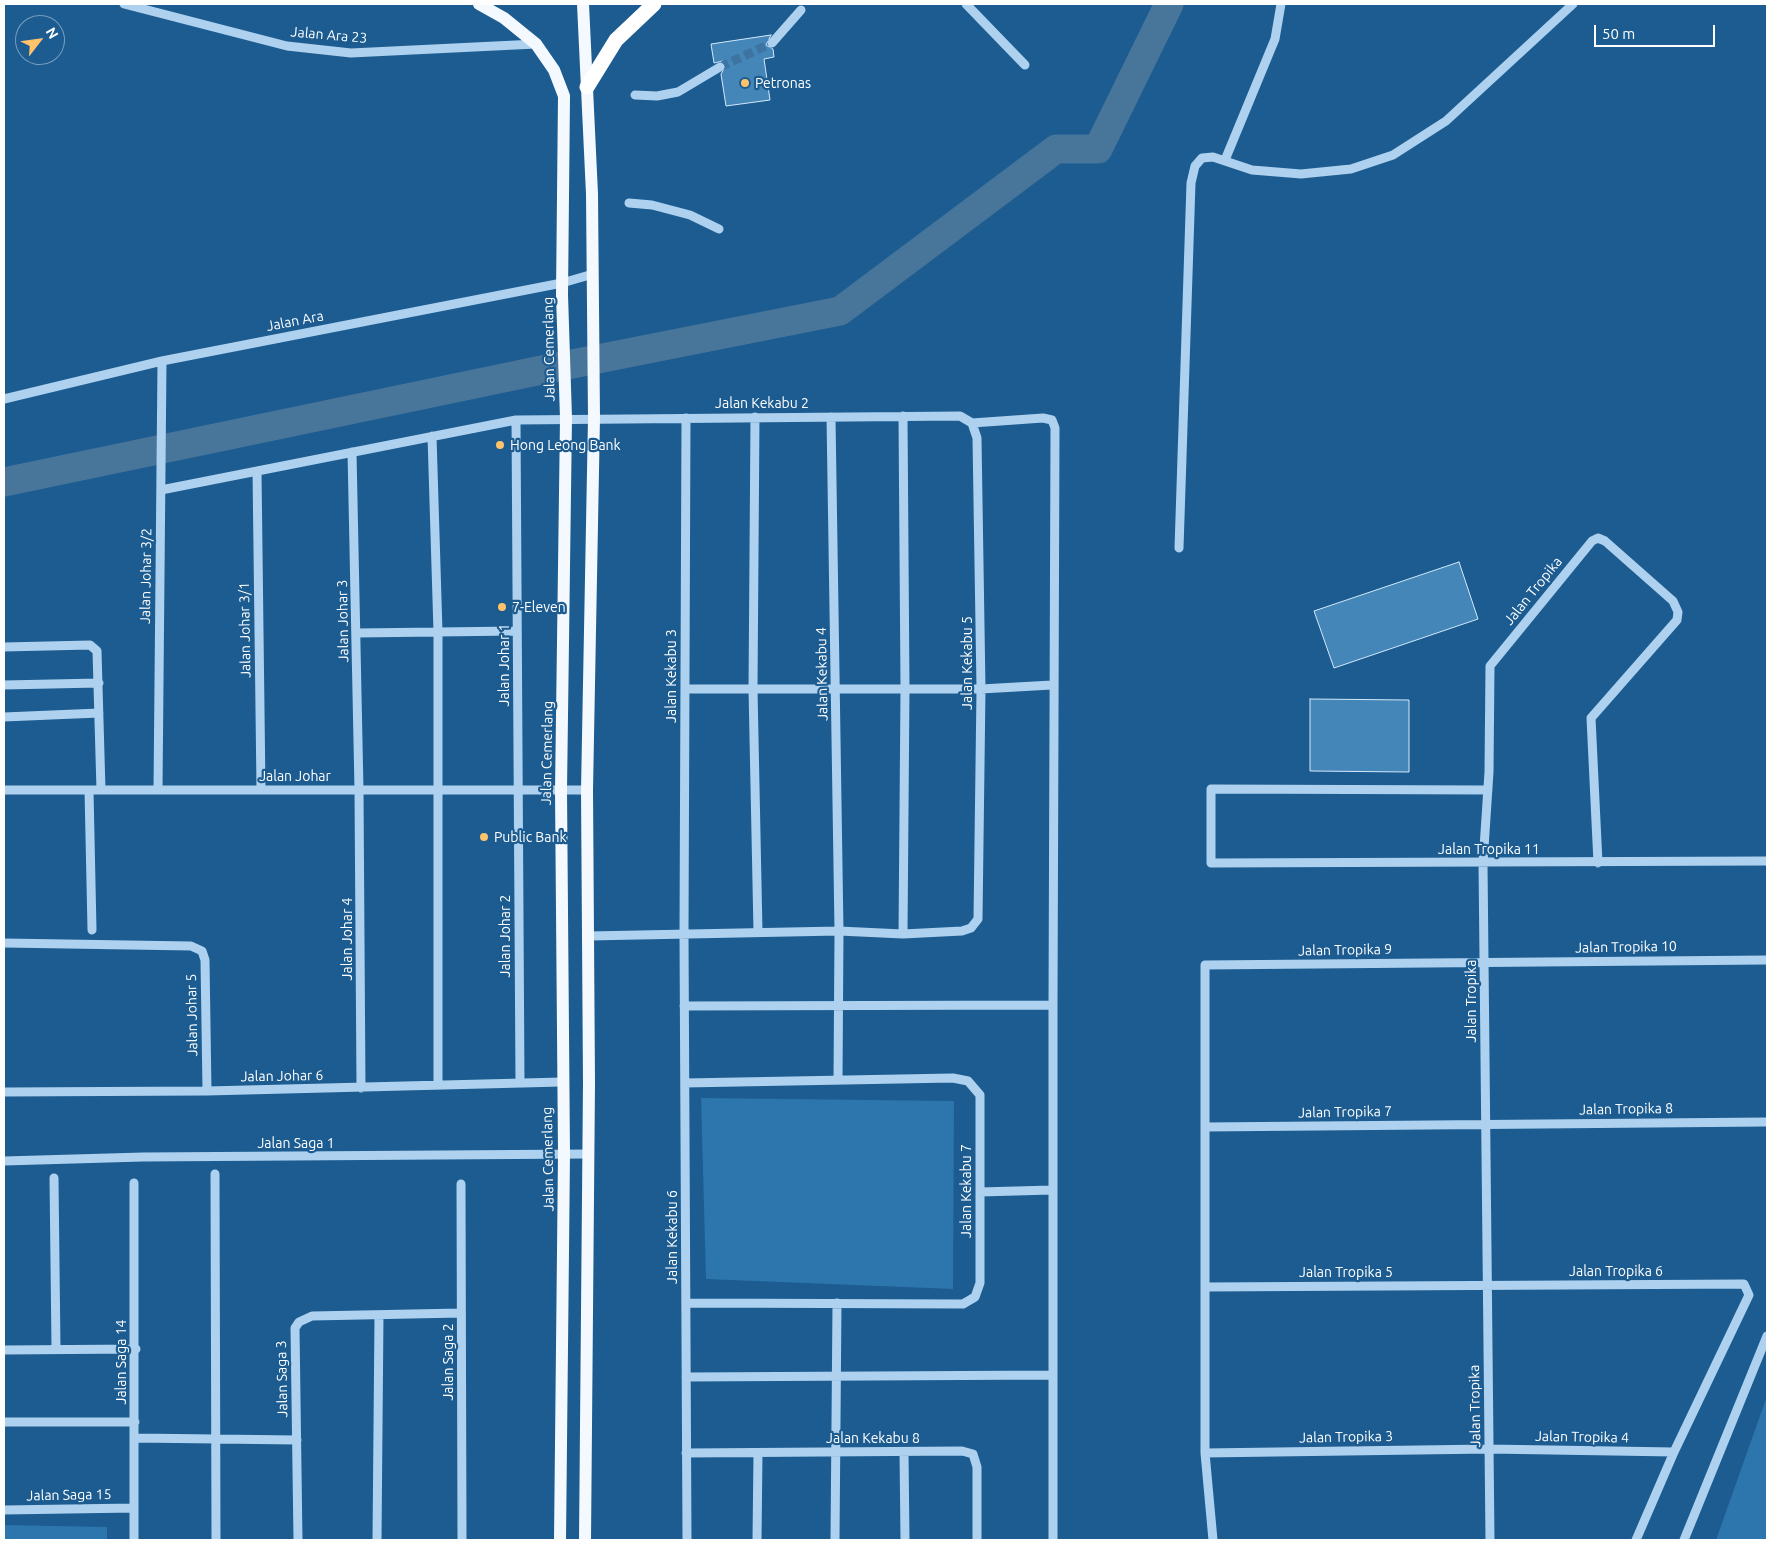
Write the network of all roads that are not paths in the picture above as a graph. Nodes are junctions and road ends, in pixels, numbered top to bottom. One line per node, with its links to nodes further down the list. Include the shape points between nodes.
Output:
1 (124, 4): 10 (street, Jalan Ara 23, via 287,46 351,53)
2 (479, 4): 10 (main road, Jalan Cemerlang, via 504,18)
3 (583, 4): 13 (main road)
4 (654, 4): 13 (highway, via 616,40)
5 (966, 4): 11 (street)
6 (1282, 4): 15 (street, via 1275,38)
7 (1573, 4): 15 (street, via 1446,121 1393,155 1351,169 1301,174 1252,170)
8 (801, 10): 9 (street)
9 (772, 43)
10 (536, 44): 19 (main road, Jalan Cemerlang, via 554,70 564,96)
11 (1026, 64)
12 (720, 67): 14 (street, via 678,92 657,96)
13 (587, 87): 18 (main road)
14 (635, 95)
15 (1225, 160): 34 (street, via 1202,158 1194,166 1191,183)
16 (629, 203): 17 (street, via 690,215)
17 (719, 229)
18 (593, 274): 19 (street, Jalan Ara); 26 (main road)
19 (562, 289): 20 (street, Jalan Ara); 25 (main road, Jalan Cemerlang)
20 (162, 361): 21 (street, Jalan Ara); 33 (street, Jalan Johar 3/2)
21 (4, 399)
22 (832, 416): 23 (street, Jalan Kekabu 2); 24 (street, Jalan Kekabu 2); 42 (street, Jalan Kekabu 4)
23 (903, 416): 29 (street, Jalan Kekabu 2, via 960,416); 43 (street)
24 (755, 417): 27 (street, Jalan Kekabu 2); 45 (street)
25 (566, 418): 26 (street, Jalan Kekabu 2); 28 (street); 57 (main road, Jalan Cemerlang)
26 (594, 418): 27 (street, Jalan Kekabu 2); 58 (main road)
27 (686, 418): 44 (street, Jalan Kekabu 3)
28 (516, 420): 30 (street); 35 (street, Jalan Johar 1)
29 (972, 423): 41 (street, via 1043,418 1052,420 1055,428); 46 (street, Jalan Kekabu 5, via 977,438)
30 (432, 436): 31 (street); 36 (street)
31 (352, 452): 32 (street); 37 (street, Jalan Johar 3)
32 (257, 471): 33 (street); 53 (street, Jalan Johar 3/1)
33 (161, 490): 52 (street, Jalan Johar 3/2)
34 (1179, 548)
35 (517, 631): 36 (street); 56 (street, Jalan Johar 1)
36 (438, 632): 37 (street); 55 (street)
37 (357, 633): 54 (street, Jalan Johar 3)
38 (4, 647): 39 (street, via 90,645 96,651)
39 (99, 683): 40 (street); 47 (street)
40 (4, 685)
41 (1052, 686): 46 (street); 72 (street)
42 (836, 688): 43 (street); 45 (street); 65 (street, Jalan Kekabu 4)
43 (905, 688): 46 (street); 67 (street)
44 (685, 689): 45 (street); 66 (street, Jalan Kekabu 3)
45 (753, 689): 64 (street)
46 (981, 689): 67 (street, Jalan Kekabu 5, via 978,919 971,928 962,931)
47 (99, 713): 48 (street); 51 (street)
48 (4, 717)
49 (4, 790): 50 (street, Jalan Johar)
50 (89, 790): 51 (street, Jalan Johar); 63 (street)
51 (101, 790): 52 (street, Jalan Johar)
52 (158, 790): 53 (street, Jalan Johar)
53 (261, 790): 54 (street, Jalan Johar)
54 (360, 790): 55 (street, Jalan Johar); 80 (street, Jalan Johar 4)
55 (438, 790): 56 (street, Jalan Johar); 79 (street)
56 (518, 790): 57 (street, Jalan Johar); 77 (street, Jalan Johar 2)
57 (561, 790): 58 (street, Jalan Johar); 76 (main road, Jalan Cemerlang)
58 (587, 790): 68 (main road)
59 (1488, 790): 61 (street, Jalan Tropika); 61 (street, Jalan Tropika 11, via 1211,789 1211,863); 62 (street, Jalan Tropika, via 1490,666 1592,541 1598,538 1605,541 1673,601 1678,612 1677,620 1592,718)
60 (1767, 861): 62 (street, Jalan Tropika 11)
61 (1483, 863): 62 (street, Jalan Tropika 11); 71 (street, Jalan Tropika)
62 (1598, 863)
63 (92, 930)
64 (758, 932): 65 (street); 66 (street)
65 (839, 932): 67 (street); 74 (street, Jalan Kekabu 4)
66 (684, 934): 68 (street); 73 (street, Jalan Kekabu 6)
67 (902, 934)
68 (589, 936): 87 (main road)
69 (4, 943): 81 (street, Jalan Johar 5, via 192,946 202,951 205,960)
70 (1767, 960): 71 (street, Jalan Tropika 10)
71 (1484, 962): 84 (street, Jalan Tropika); 85 (street, Jalan Tropika 9, via 1205,965)
72 (1053, 1005): 74 (street); 93 (street)
73 (684, 1006): 74 (street); 78 (street, Jalan Kekabu 6)
74 (838, 1007): 75 (street, Jalan Kekabu 4)
75 (838, 1080): 78 (street, Jalan Kekabu 7); 94 (street, Jalan Kekabu 7, via 953,1078 968,1081 980,1095)
76 (562, 1082): 77 (street, Jalan Johar 6); 86 (main road, Jalan Cemerlang)
77 (520, 1083): 79 (street, Jalan Johar 6)
78 (685, 1083): 97 (street, Jalan Kekabu 6)
79 (438, 1086): 80 (street, Jalan Johar 6)
80 (362, 1088): 81 (street, Jalan Johar 6)
81 (207, 1091): 82 (street, Jalan Johar 6)
82 (4, 1092)
83 (1767, 1122): 84 (street, Jalan Tropika 8)
84 (1486, 1124): 85 (street, Jalan Tropika 7); 95 (street, Jalan Tropika)
85 (1205, 1127): 96 (street)
86 (564, 1154): 87 (street, Jalan Saga 1); 88 (street, Jalan Saga 1); 127 (main road, Jalan Cemerlang)
87 (588, 1154): 128 (main road)
88 (4, 1161)
89 (215, 1174): 111 (street)
90 (54, 1178): 104 (street)
91 (134, 1183): 102 (street, Jalan Saga 14)
92 (461, 1184): 99 (street, Jalan Saga 2)
93 (1052, 1190): 94 (street); 105 (street)
94 (980, 1192): 98 (street, Jalan Kekabu 7, via 980,1283 976,1296 964,1304)
95 (1487, 1285): 96 (street, Jalan Tropika 5); 113 (street, Jalan Tropika); 117 (street, Jalan Tropika 6, via 1744,1284 1749,1295)
96 (1205, 1287): 119 (street)
97 (686, 1302): 98 (street, Jalan Kekabu 7); 107 (street, Jalan Kekabu 6)
98 (837, 1303): 106 (street)
99 (461, 1313): 100 (street, Jalan Saga 3); 126 (street, Jalan Saga 2)
100 (379, 1315): 112 (street, Jalan Saga 3, via 312,1316 299,1322 295,1328); 125 (street)
101 (1767, 1336): 138 (street)
102 (136, 1348): 104 (street); 109 (street, Jalan Saga 14)
103 (4, 1350): 104 (street)
104 (56, 1350)
105 (1053, 1375): 106 (street); 134 (street)
106 (838, 1376): 107 (street); 115 (street)
107 (686, 1377): 118 (street, Jalan Kekabu 6)
108 (4, 1422): 109 (street)
109 (135, 1422): 110 (street, Jalan Saga 14)
110 (135, 1438): 111 (street); 120 (street, Jalan Saga 14)
111 (216, 1439): 112 (street); 123 (street)
112 (296, 1440): 124 (street, Jalan Saga 3)
113 (1489, 1449): 117 (street, Jalan Tropika 4); 119 (street, Jalan Tropika 3); 136 (street, Jalan Tropika)
114 (758, 1452): 115 (street, Jalan Kekabu 8); 118 (street, Jalan Kekabu 8); 130 (street)
115 (835, 1452): 116 (street, Jalan Kekabu 8); 131 (street)
116 (904, 1452): 132 (street); 133 (street, Jalan Kekabu 8, via 962,1451 973,1454 977,1468)
117 (1674, 1452): 137 (street)
118 (686, 1453): 129 (street, Jalan Kekabu 6)
119 (1204, 1453): 135 (street)
120 (134, 1508): 121 (street, Jalan Saga 15); 122 (street, Jalan Saga 14)
121 (4, 1510)
122 (134, 1540)
123 (216, 1540)
124 (298, 1540)
125 (377, 1540)
126 (462, 1540)
127 (560, 1540)
128 (585, 1540)
129 (687, 1540)
130 (758, 1540)
131 (835, 1540)
132 (905, 1540)
133 (977, 1540)
134 (1053, 1540)
135 (1213, 1540)
136 (1490, 1540)
137 (1636, 1540)
138 (1684, 1540)

